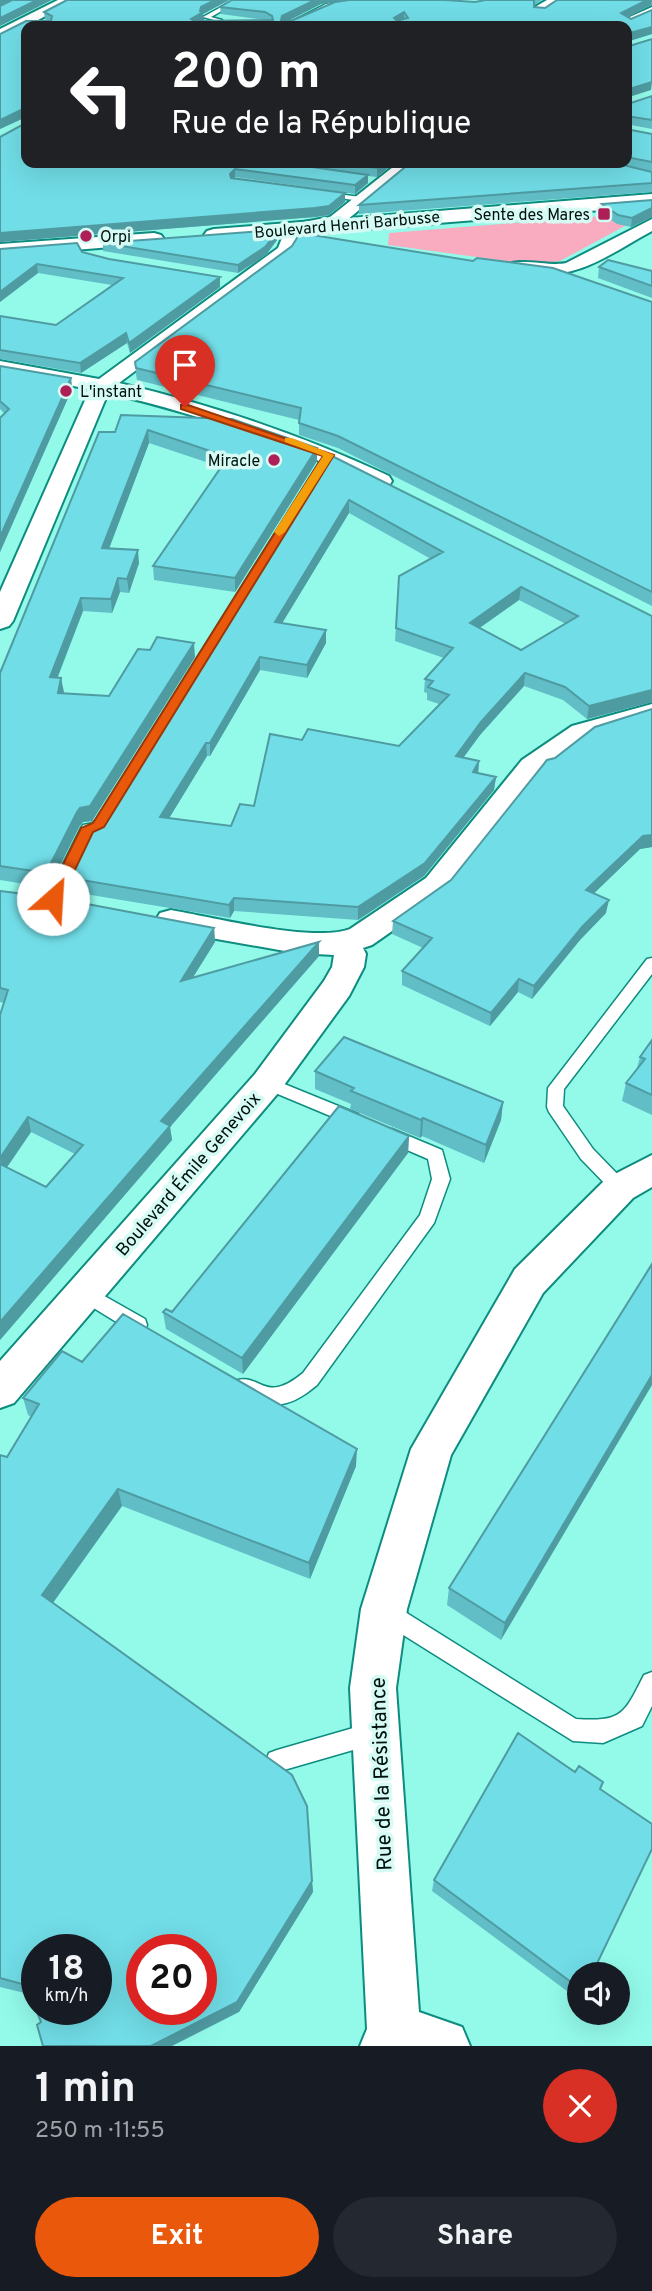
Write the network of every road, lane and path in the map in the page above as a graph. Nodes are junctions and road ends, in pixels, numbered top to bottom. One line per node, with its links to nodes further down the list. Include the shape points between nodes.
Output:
1 (69, 0): 10 (street)
2 (238, 0): 11 (lane, via 206,17)
3 (556, 0): 7 (street)
4 (638, 0): 5 (street)
5 (652, 2)
6 (357, 3): 12 (lane, via 328,5)
7 (539, 10)
8 (652, 11): 9 (street)
9 (629, 20)
10 (27, 21)
11 (220, 21)
12 (296, 21)
13 (21, 24): 14 (street)
14 (0, 35)
15 (399, 168): 17 (street, via 377,180)
16 (310, 192): 17 (lane)
17 (361, 199): 21 (street, via 335,221)
18 (652, 200): 20 (street, Boulevard Henri Barbusse)
19 (652, 224): 22 (street)
20 (316, 227): 21 (street, Boulevard Henri Barbusse); 24 (street, via 322,236)
21 (290, 233): 25 (street, Boulevard Henri Barbusse); 31 (street, via 285,251)
22 (634, 235): 23 (street); 29 (street)
23 (652, 240)
24 (343, 242)
25 (86, 244): 26 (street, Boulevard Henri Barbusse); 27 (street, via 90,254)
26 (0, 250)
27 (111, 261)
28 (496, 265): 29 (street)
29 (555, 271): 32 (street)
30 (216, 278): 31 (street)
31 (242, 282): 34 (street)
32 (588, 283)
33 (0, 367): 34 (street)
34 (104, 384): 35 (street, via 141,392); 37 (street)
35 (329, 455): 36 (street); 39 (lane, via 97,827 88,828)
36 (404, 493)
37 (0, 621)
38 (652, 712): 41 (street, via 582,732 532,766 437,885 361,937)
39 (52, 899)
40 (140, 915): 41 (street, via 269,938)
41 (343, 944): 43 (street, Boulevard Émile Genevoix, via 350,954 337,988)
42 (652, 963): 44 (lane, via 556,1088 555,1107 587,1154)
43 (267, 1083): 45 (street, Boulevard Émile Genevoix); 47 (lane, via 436,1155 441,1179 428,1219 310,1379 291,1396 274,1398)
44 (636, 1179): 49 (street, Rue de la Résistance, via 529,1281 432,1449)
45 (85, 1293): 46 (lane); 48 (street, Boulevard Émile Genevoix)
46 (152, 1333)
47 (230, 1380)
48 (0, 1390)
49 (384, 1609): 50 (lane, via 573,1730 603,1732 634,1718); 51 (street, Rue de la Résistance, via 373,1688)
50 (652, 1683)
51 (376, 1732): 52 (lane); 53 (street, Rue de la Résistance)
52 (277, 1761)
53 (390, 2038): 54 (street)
54 (443, 2046)

